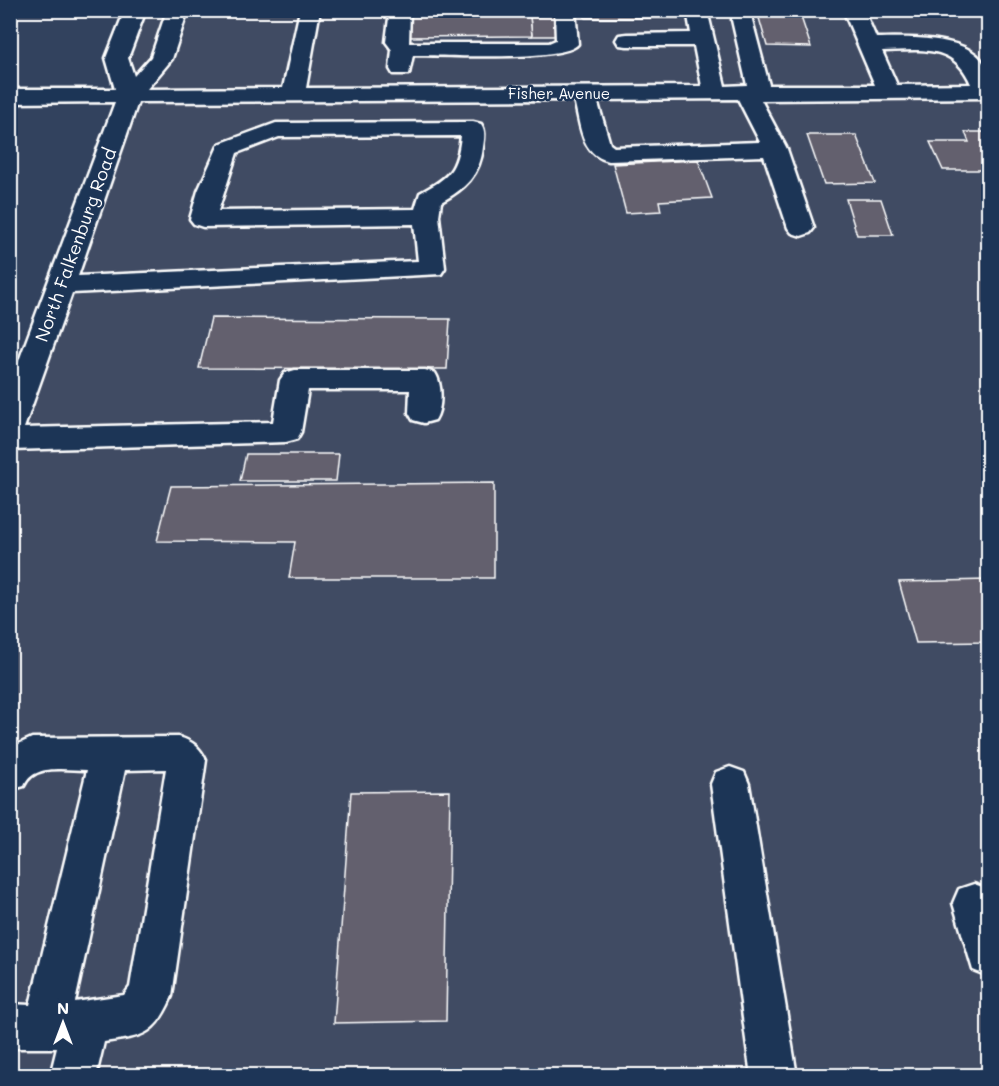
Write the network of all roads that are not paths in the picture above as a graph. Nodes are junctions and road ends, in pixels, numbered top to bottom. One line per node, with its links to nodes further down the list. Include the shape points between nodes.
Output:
1 (136, 10): 20 (street, via 117,58)
2 (178, 10): 20 (street, North Falkenburg Road, via 161,59)
3 (310, 10): 21 (street)
4 (400, 10): 12 (street, via 397,42)
5 (565, 10): 12 (street, via 567,44 551,49)
6 (697, 10): 9 (street)
7 (743, 10): 16 (street)
8 (853, 10): 11 (street)
9 (704, 39): 10 (street); 15 (street)
10 (627, 40)
11 (868, 45): 13 (street); 14 (street, via 938,46 956,51 968,59)
12 (403, 49): 18 (street)
13 (889, 92): 14 (street, Fisher Avenue); 16 (street, Fisher Avenue)
14 (987, 92)
15 (715, 93): 16 (street, Fisher Avenue); 17 (street, Fisher Avenue)
16 (753, 93): 23 (street)
17 (584, 94): 18 (street, Fisher Avenue); 23 (street, via 599,148 609,154)
18 (399, 95): 21 (street, Fisher Avenue)
19 (10, 96): 20 (street, Fisher Avenue)
20 (129, 96): 21 (street, Fisher Avenue); 26 (street, North Falkenburg Road)
21 (287, 96): 22 (street)
22 (276, 130): 24 (street, via 473,129 471,164 454,186 429,198); 24 (street, via 227,149 203,219)
23 (775, 149): 25 (street)
24 (426, 216): 26 (street, via 432,268)
25 (801, 228)
26 (62, 285): 28 (street, North Falkenburg Road)
27 (424, 413): 29 (street, via 425,380 295,380 285,432)
28 (10, 427)
29 (10, 439)
30 (110, 753): 31 (street, via 32,754 12,768); 35 (street); 35 (street, via 179,753 187,760 150,996 136,1015)
31 (10, 774)
32 (730, 784): 37 (street)
33 (974, 903): 34 (street)
34 (988, 956)
35 (48, 1026): 36 (street)
36 (73, 1076)
37 (774, 1076)

